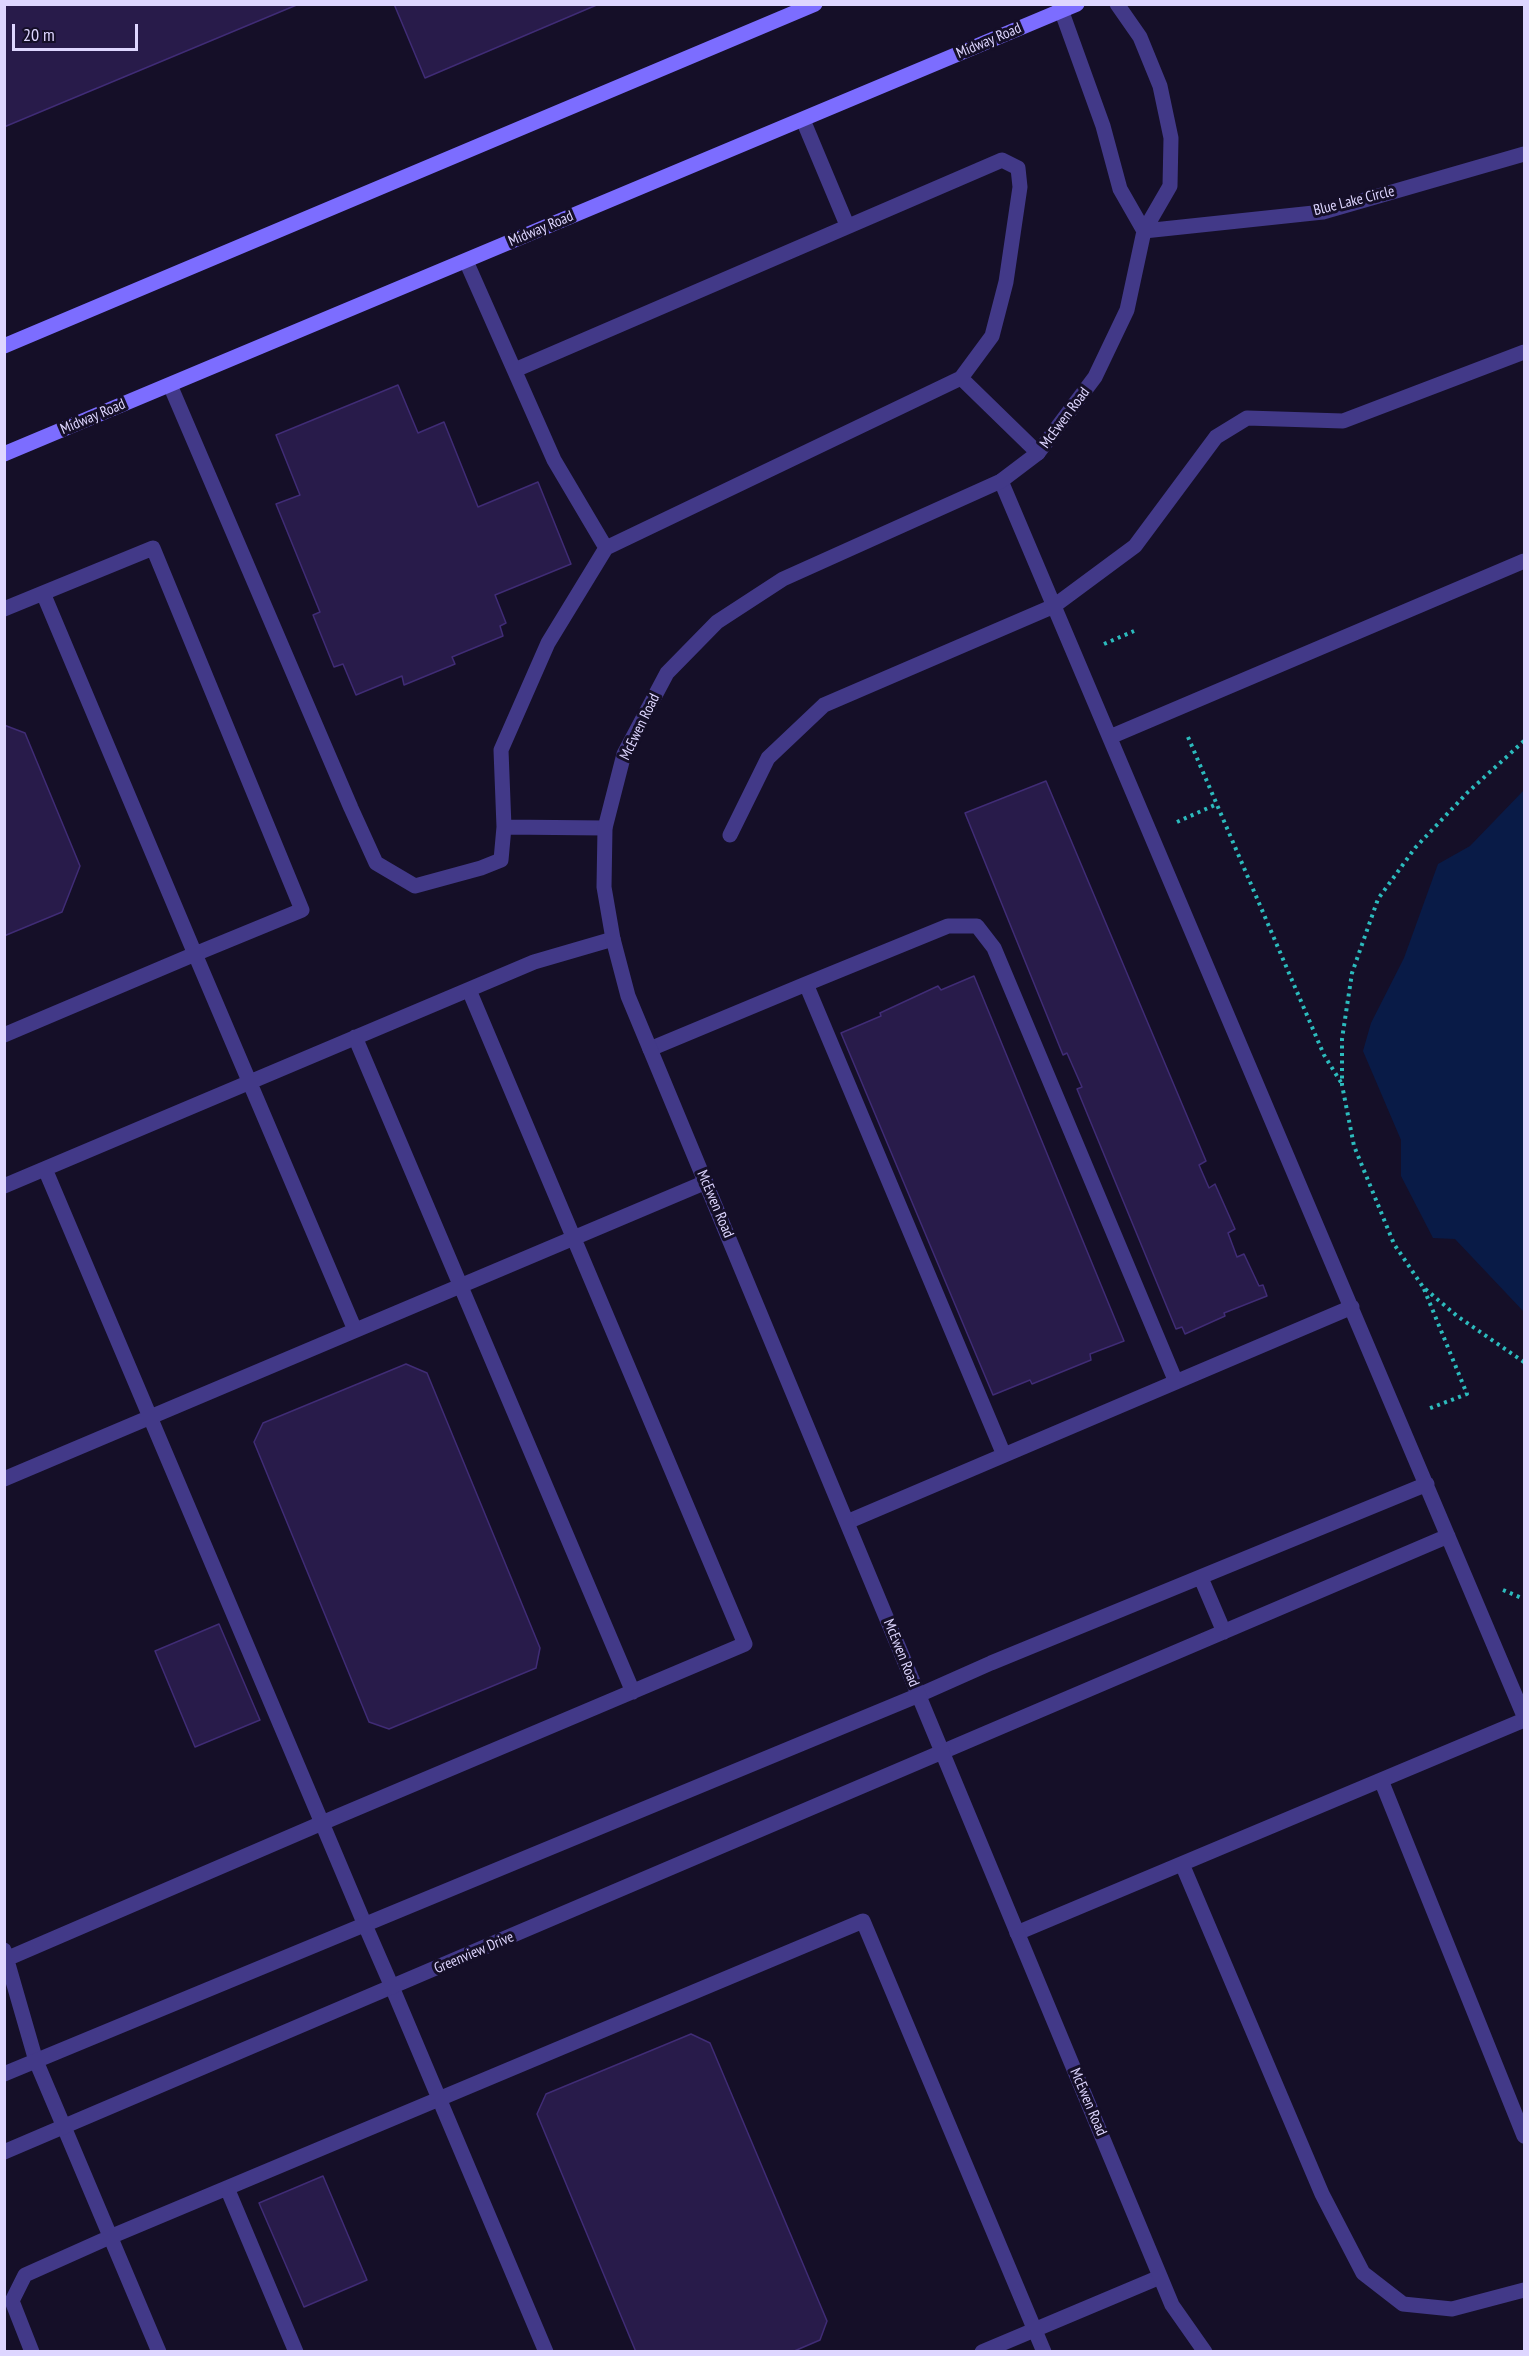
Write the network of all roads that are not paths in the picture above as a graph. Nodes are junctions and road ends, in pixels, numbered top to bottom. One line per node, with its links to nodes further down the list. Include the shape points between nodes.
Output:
1 (815, 4): 10 (main road)
2 (1077, 4): 4 (main road, Midway Road)
3 (1117, 4): 8 (street, McEwen Road, via 1140,37 1160,86 1171,138 1170,186)
4 (1060, 8): 5 (main road, Midway Road); 8 (street, via 1103,126 1120,189)
5 (803, 120): 7 (street); 9 (main road, Midway Road)
6 (1524, 154): 8 (street, Blue Lake Circle, via 1323,212)
7 (847, 225): 12 (street); 13 (street, via 1002,160 1018,168 1020,187 1006,282 992,336)
8 (1144, 231): 15 (street, McEwen Road, via 1127,310 1095,377)
9 (466, 261): 12 (street); 14 (main road, Midway Road)
10 (4, 346)
11 (1524, 351): 21 (street, via 1343,421 1247,418 1216,437 1135,546)
12 (515, 370): 18 (street, via 554,460)
13 (961, 378): 15 (street); 18 (street)
14 (170, 385): 16 (main road, Midway Road); 24 (street, via 376,863 415,886 481,868 501,860)
15 (1038, 453): 17 (street, McEwen Road)
16 (4, 454)
17 (1001, 481): 21 (street); 25 (street, McEwen Road, via 783,579 717,622 667,673 624,754)
18 (606, 548): 24 (street, via 548,643 501,750)
19 (1524, 561): 23 (street)
20 (43, 593): 22 (street); 28 (street); 28 (street, via 153,548 302,910)
21 (1054, 606): 23 (street); 26 (street, via 824,705 768,758)
22 (4, 609)
23 (1110, 737): 40 (street)
24 (504, 827): 25 (street)
25 (605, 828): 27 (street, McEwen Road, via 604,887)
26 (730, 836)
27 (613, 939): 30 (street, via 534,962); 33 (street, McEwen Road, via 628,996)
28 (195, 954): 31 (street); 34 (street)
29 (806, 984): 33 (street); 42 (street, via 948,927 977,926 994,948); 44 (street)
30 (469, 990): 32 (street); 38 (street)
31 (4, 1035)
32 (356, 1037): 34 (street); 39 (street)
33 (650, 1049): 36 (street, McEwen Road)
34 (250, 1082): 35 (street); 41 (street)
35 (45, 1169): 37 (street); 43 (street)
36 (706, 1182): 38 (street); 47 (street, McEwen Road)
37 (4, 1186)
38 (573, 1238): 39 (street); 51 (street, via 746,1644)
39 (460, 1286): 41 (street); 51 (street)
40 (1352, 1307): 42 (street); 46 (street)
41 (355, 1330): 43 (street)
42 (1176, 1382): 44 (street)
43 (150, 1417): 45 (street); 56 (street)
44 (1004, 1455): 47 (street)
45 (4, 1479)
46 (1427, 1484): 48 (street); 49 (street)
47 (847, 1522): 52 (street, McEwen Road)
48 (1448, 1536): 50 (street, Greenview Drive); 53 (street)
49 (1201, 1578): 50 (street); 52 (street)
50 (1224, 1632): 54 (street, Greenview Drive)
51 (633, 1692): 56 (street)
52 (919, 1695): 54 (street, McEwen Road); 58 (street)
53 (1524, 1718): 55 (street)
54 (942, 1752): 59 (street, McEwen Road); 61 (street, Greenview Drive)
55 (1381, 1780): 57 (street); 66 (street)
56 (322, 1823): 58 (street); 60 (street)
57 (1182, 1864): 59 (street); 71 (street, via 1322,2194 1363,2272 1403,2304 1452,2309)
58 (365, 1925): 61 (street); 62 (street)
59 (1017, 1933): 70 (street, McEwen Road)
60 (6, 1956): 62 (street)
61 (392, 1988): 64 (street); 65 (street, Greenview Drive)
62 (36, 2061): 63 (street); 65 (street)
63 (4, 2074)
64 (439, 2099): 68 (street); 72 (street, via 863,1921); 76 (street)
65 (64, 2127): 67 (street, Greenview Drive); 69 (street)
66 (1524, 2136)
67 (4, 2152)
68 (227, 2187): 69 (street); 75 (street)
69 (110, 2236): 73 (street, via 25,2275 12,2301); 74 (street)
70 (1160, 2277): 72 (street); 79 (street, McEwen Road, via 1172,2305)
71 (1524, 2290)
72 (1034, 2330): 77 (street); 78 (street)
73 (32, 2352)
74 (159, 2352)
75 (296, 2352)
76 (546, 2352)
77 (982, 2352)
78 (1044, 2352)
79 (1205, 2352)

